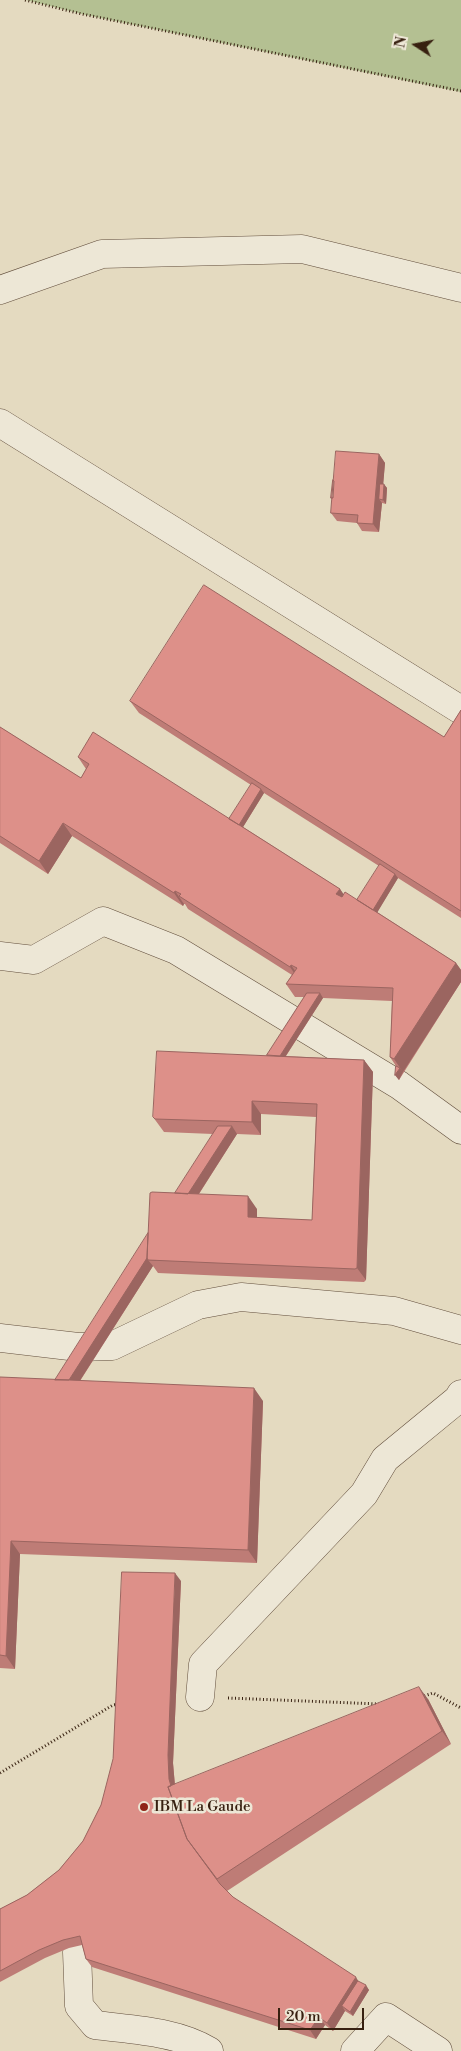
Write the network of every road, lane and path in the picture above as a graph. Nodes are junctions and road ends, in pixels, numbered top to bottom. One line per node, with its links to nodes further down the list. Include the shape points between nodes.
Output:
1 (25, 0): 2 (path)
2 (461, 91)
3 (461, 288): 4 (lane, via 302,249 102,254)
4 (0, 290)
5 (0, 423): 6 (lane)
6 (461, 710)
7 (0, 956): 8 (lane, via 34,960 103,921 176,950 399,1086)
8 (461, 1130)
9 (461, 1330): 10 (lane, via 394,1311 241,1297 198,1304 112,1346 78,1347)
10 (0, 1338)
11 (461, 1394): 12 (lane, via 385,1459 364,1494 203,1664)
12 (200, 1696)
13 (77, 1952): 14 (lane, via 79,2006 95,2025 156,2033)
14 (209, 2051)
15 (355, 2051): 16 (lane, via 386,2017)
16 (438, 2051)

